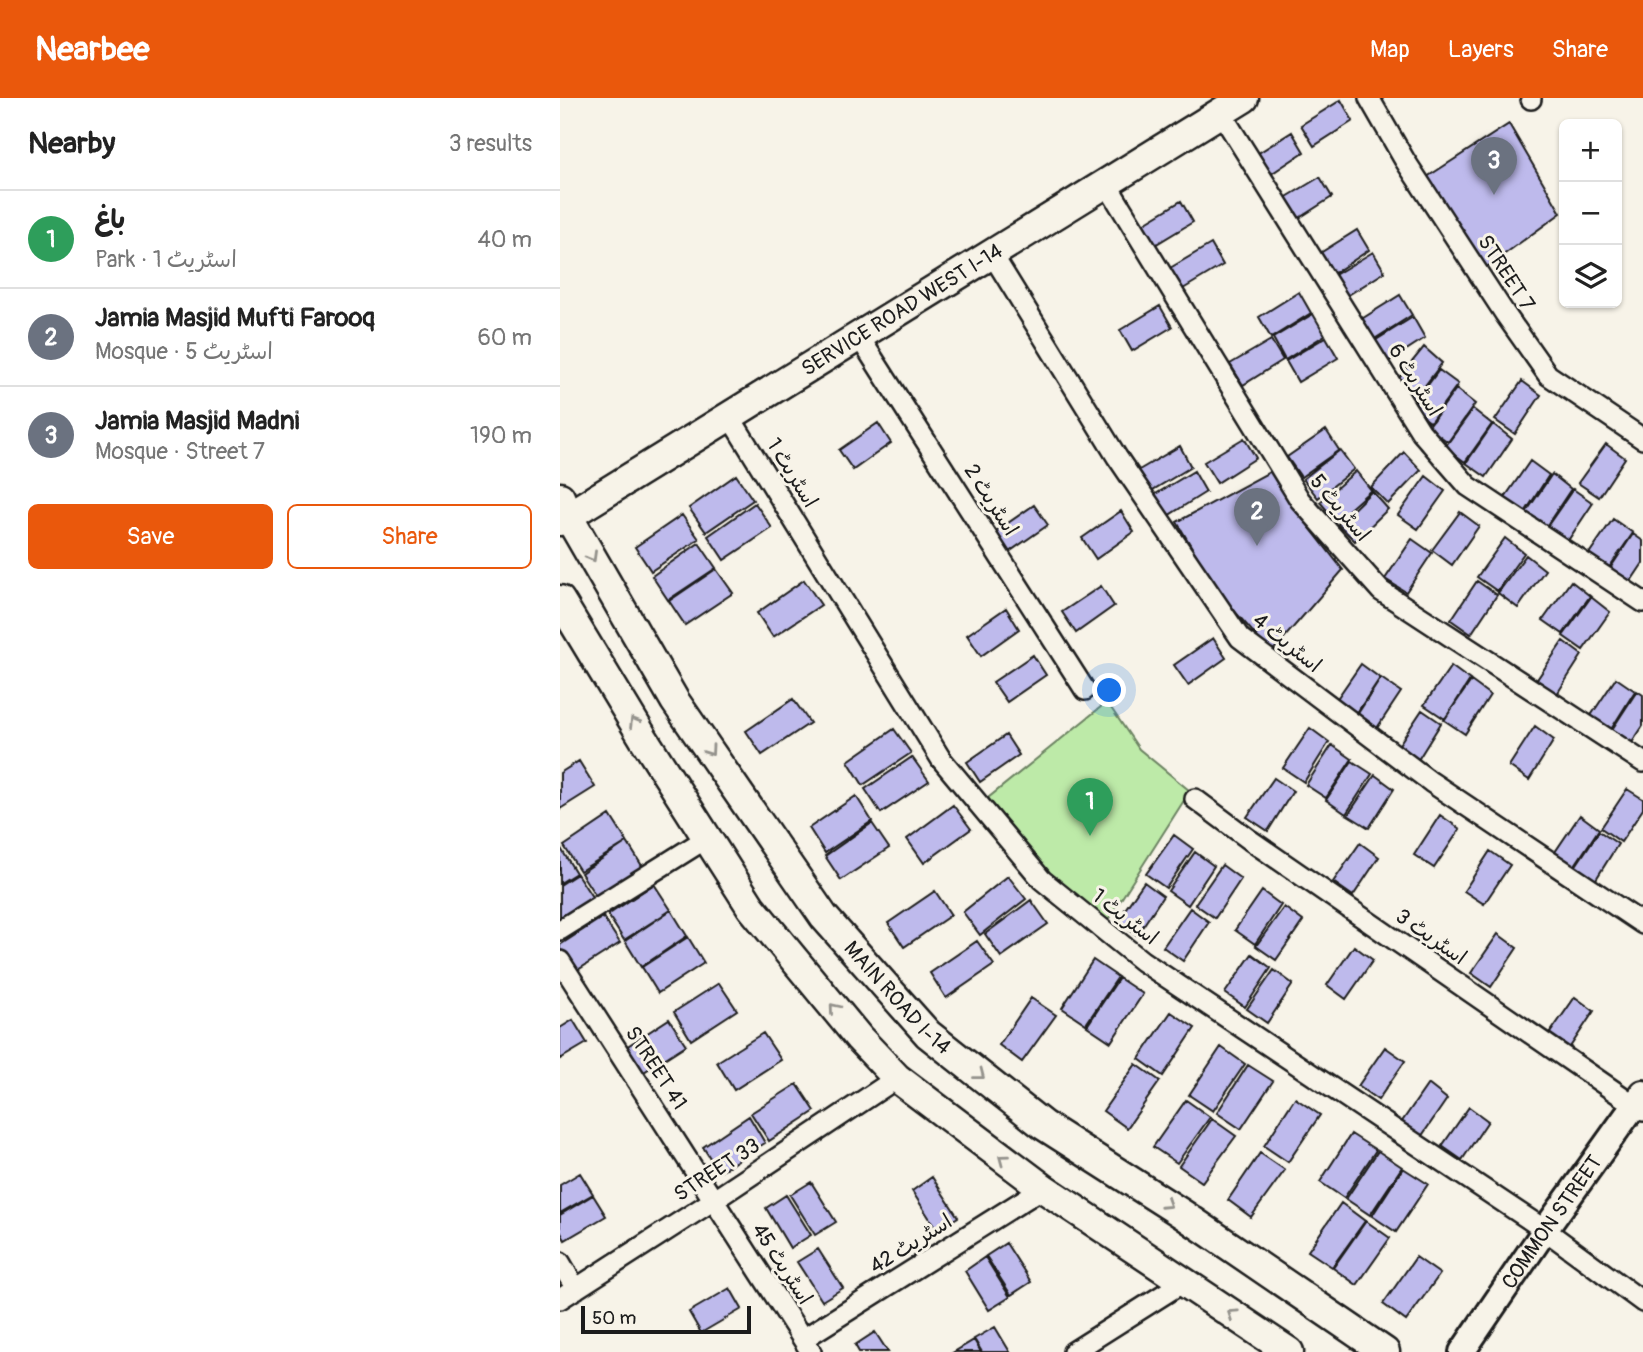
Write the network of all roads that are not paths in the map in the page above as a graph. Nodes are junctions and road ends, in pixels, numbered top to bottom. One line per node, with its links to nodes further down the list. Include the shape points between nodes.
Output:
1 (1368, 98): 7 (street, STREET 7, via 1548,375)
2 (1232, 105): 3 (main road, SERVICE ROAD WEST I-14); 10 (street, اسٹریٹ 6, via 1421,432 1468,486)
3 (1106, 183): 4 (main road, SERVICE ROAD WEST I-14); 12 (street, اسٹریٹ 5, via 1300,500 1381,591)
4 (992, 254): 5 (main road, SERVICE ROAD WEST I-14); 15 (street, اسٹریٹ 4, via 1117,457 1240,638 1431,782)
5 (858, 335): 6 (main road, SERVICE ROAD WEST I-14); 11 (street, اسٹریٹ 2)
6 (730, 417): 8 (main road, SERVICE ROAD WEST I-14); 22 (street, اسٹریٹ 1, via 941,759 1042,880 1142,961)
7 (1643, 439)
8 (563, 511): 30 (main road, MAIN ROAD I-14, one-way to 30, via 675,701 800,883 824,917 928,1034 1043,1125)
9 (560, 600): 14 (main road, one-way to 9)
10 (1643, 602)
11 (1085, 690)
12 (1643, 762)
13 (1195, 799): 19 (street, اسٹریٹ 3)
14 (707, 838): 16 (street); 18 (main road, one-way to 14, via 751,907)
15 (1643, 924)
16 (560, 930)
17 (560, 961): 21 (street, STREET 41)
18 (897, 1078): 20 (main road, one-way to 18); 21 (street, STREET 33)
19 (1640, 1103): 22 (street, COMMON STREET)
20 (1043, 1188): 24 (main road); 27 (street, اسٹریٹ 42)
21 (714, 1200): 25 (street, STREET 33); 27 (street, اسٹریٹ 45)
22 (1545, 1230): 26 (street, اسٹریٹ 1); 31 (street, COMMON STREET)
23 (560, 1262): 25 (street)
24 (1185, 1281): 28 (street); 29 (main road, one-way to 24)
25 (568, 1294)
26 (1643, 1302)
27 (807, 1345)
28 (1073, 1352)
29 (1289, 1352)
30 (1385, 1352)
31 (1462, 1352)

